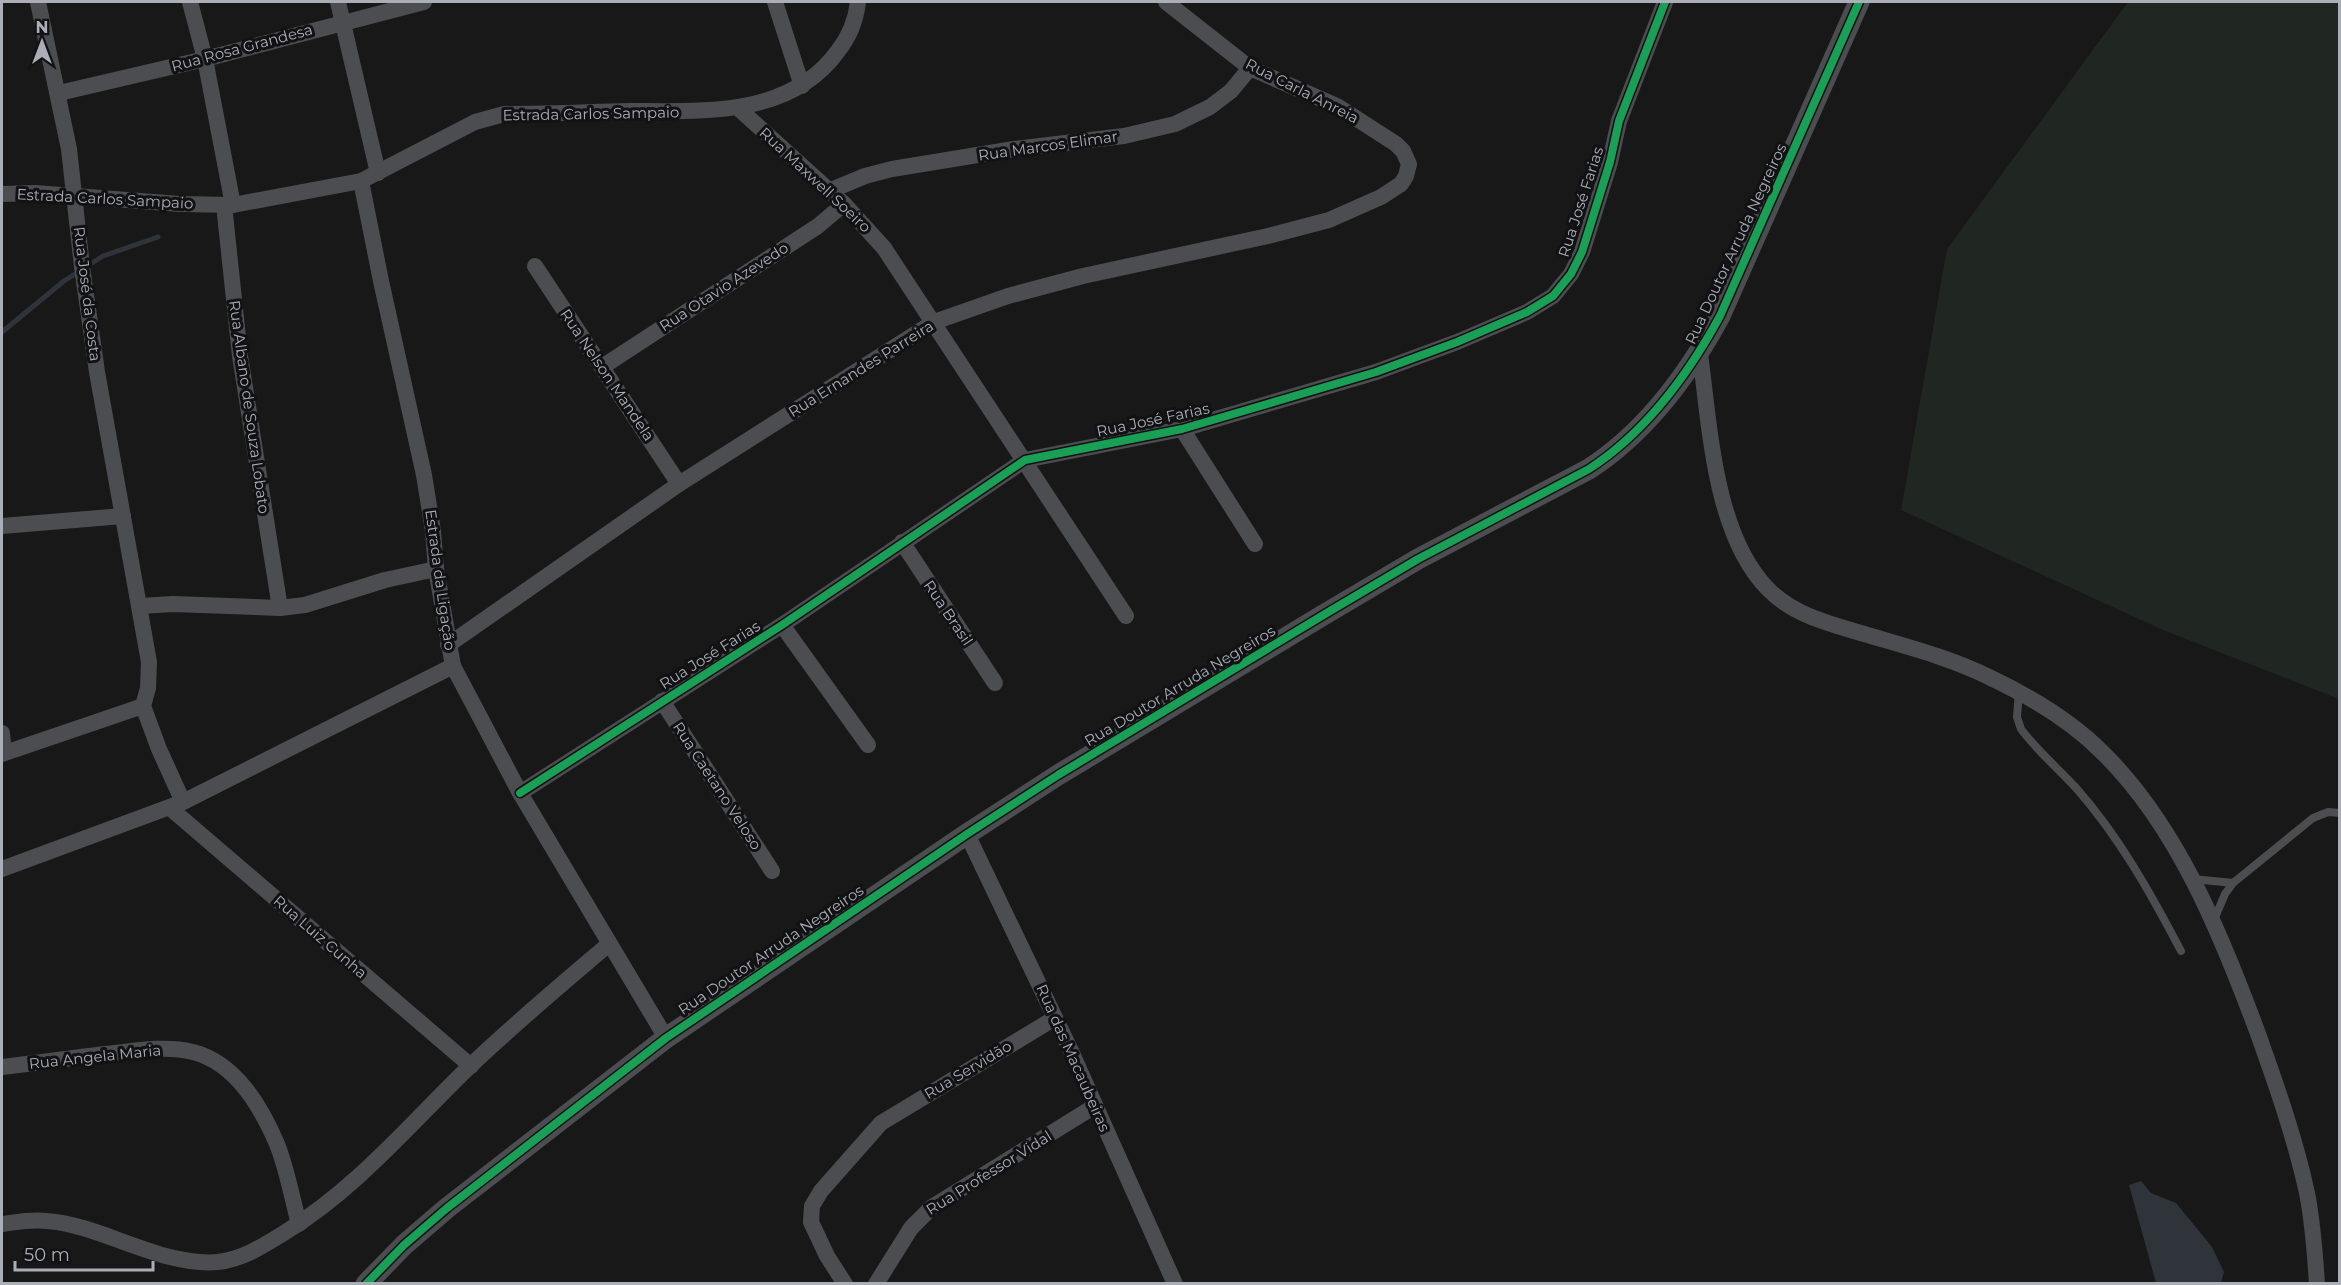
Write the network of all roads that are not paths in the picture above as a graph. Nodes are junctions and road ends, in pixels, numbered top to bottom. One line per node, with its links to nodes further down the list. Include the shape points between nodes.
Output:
1 (38, 2): 14 (street, Rua José da Costa)
2 (190, 2): 11 (street, Rua Albano de Souza Lobato)
3 (338, 2): 10 (street)
4 (424, 2): 10 (street, Rua Rosa Grandesa)
5 (775, 2): 13 (street)
6 (858, 2): 13 (street, Estrada Carlos Sampaio, via 845,42 828,65)
7 (1166, 2): 12 (street, Rua Carla Anreia)
8 (1665, 2): 28 (street, Rua José Farias, via 1628,95 1582,252 1553,296 1527,312 1376,372)
9 (1859, 2): 26 (street, Rua Doutor Arruda Negreiros)
10 (342, 22): 11 (street, Rua Rosa Grandesa); 17 (street)
11 (206, 59): 14 (street, Rua Rosa Grandesa); 23 (street, Rua Albano de Souza Lobato)
12 (1250, 68): 16 (street, Rua Carla Anreia, via 1348,112 1396,144); 19 (street, Rua Marcos Elimar, via 1231,91 1210,107 1175,124 1124,136 879,171)
13 (802, 86): 15 (street, Estrada Carlos Sampaio)
14 (59, 93): 21 (street, Rua José da Costa)
15 (738, 108): 17 (street, Estrada Carlos Sampaio, via 504,114 474,122); 19 (street, Rua Maxwell Soeiro)
16 (1408, 158): 25 (street, Rua Ernandes Parreira, via 1406,176 1395,189 1329,220 1083,276 1008,296)
17 (378, 173): 18 (street, Estrada Carlos Sampaio)
18 (361, 181): 23 (street, Estrada Carlos Sampaio); 35 (street, Estrada da Ligação, via 424,476)
19 (829, 191): 22 (street, Rua Maxwell Soeiro)
20 (2, 194): 21 (street, Estrada Carlos Sampaio)
21 (75, 196): 23 (street, Estrada Carlos Sampaio); 31 (street, Rua José da Costa, via 97,372)
22 (844, 204): 25 (street, Rua Maxwell Soeiro, via 884,248); 27 (street, Rua Otavio Azevedo, via 818,226)
23 (228, 205): 37 (street, Rua Albano de Souza Lobato, via 240,356)
24 (535, 266): 27 (street, Rua Nelson Mandela)
25 (934, 322): 29 (street, Rua Maxwell Soeiro); 30 (street, Rua Ernandes Parreira)
26 (1700, 354): 43 (street, via 1715,466 1726,509 1739,544 1766,587 1784,604 1814,618 1972,668); 52 (street, Rua Doutor Arruda Negreiros, via 1653,413 1605,459 1324,614)
27 (602, 367): 30 (street, Rua Nelson Mandela)
28 (1182, 429): 29 (street, Rua José Farias); 34 (street)
29 (1026, 460): 33 (street, Rua José Farias); 38 (street, Rua Maxwell Soeiro)
30 (679, 484): 40 (street, Rua Ernandes Parreira)
31 (123, 516): 32 (street); 36 (street)
32 (2, 526)
33 (902, 542): 39 (street, Rua José Farias); 42 (street, Rua Brasil)
34 (1255, 544)
35 (436, 569): 37 (street, via 361,587 321,602); 40 (street, Estrada da Ligação)
36 (140, 606): 37 (street); 45 (street, via 150,676)
37 (280, 608)
38 (1126, 616)
39 (782, 625): 44 (street, Rua José Farias); 47 (street)
40 (448, 645): 41 (street, Estrada da Ligação)
41 (453, 666): 49 (street, Estrada da Ligação); 50 (street)
42 (995, 682)
43 (2019, 691): 55 (street, via 2066,721 2103,752 2163,829); 59 (lane, via 2017,711 2021,729 2102,820)
44 (662, 701): 49 (street, Rua José Farias); 54 (street, Rua Caetano Veloso)
45 (143, 706): 48 (street); 50 (street, Rua Luiz Cunha)
46 (2, 733): 48 (street)
47 (868, 745)
48 (3, 753)
49 (520, 793): 58 (street, Estrada da Ligação)
50 (177, 805): 53 (street); 62 (street, Rua Luiz Cunha)
51 (2340, 813): 56 (lane, via 2328,812 2313,818)
52 (967, 834): 60 (street, Rua das Macaubeiras); 61 (street, Rua Doutor Arruda Negreiros)
53 (2, 869)
54 (772, 871)
55 (2193, 879): 56 (lane); 57 (street)
56 (2233, 882): 57 (lane)
57 (2214, 921): 71 (street, via 2265,1052 2297,1154 2312,1227)
58 (609, 944): 61 (street, Estrada da Ligação); 62 (street)
59 (2181, 951)
60 (1055, 1018): 64 (street, Rua das Macaubeiras); 69 (street, Rua Servidão, via 881,1123 820,1191 812,1206 811,1222)
61 (666, 1038): 68 (street, Rua Doutor Arruda Negreiros, via 447,1208)
62 (471, 1066): 66 (street, via 358,1178)
63 (2, 1067): 66 (street, Rua Angela Maria, via 146,1049 194,1052 213,1060 249,1092 264,1118 278,1146)
64 (1095, 1106): 67 (street, Rua das Macaubeiras); 70 (street, Rua Professor Vidal, via 932,1207 911,1228)
65 (2, 1224): 66 (street, via 48,1221 165,1256 214,1262 252,1252)
66 (299, 1224)
67 (1167, 1280)
68 (366, 1284)
69 (845, 1284)
70 (876, 1284)
71 (2317, 1284)

